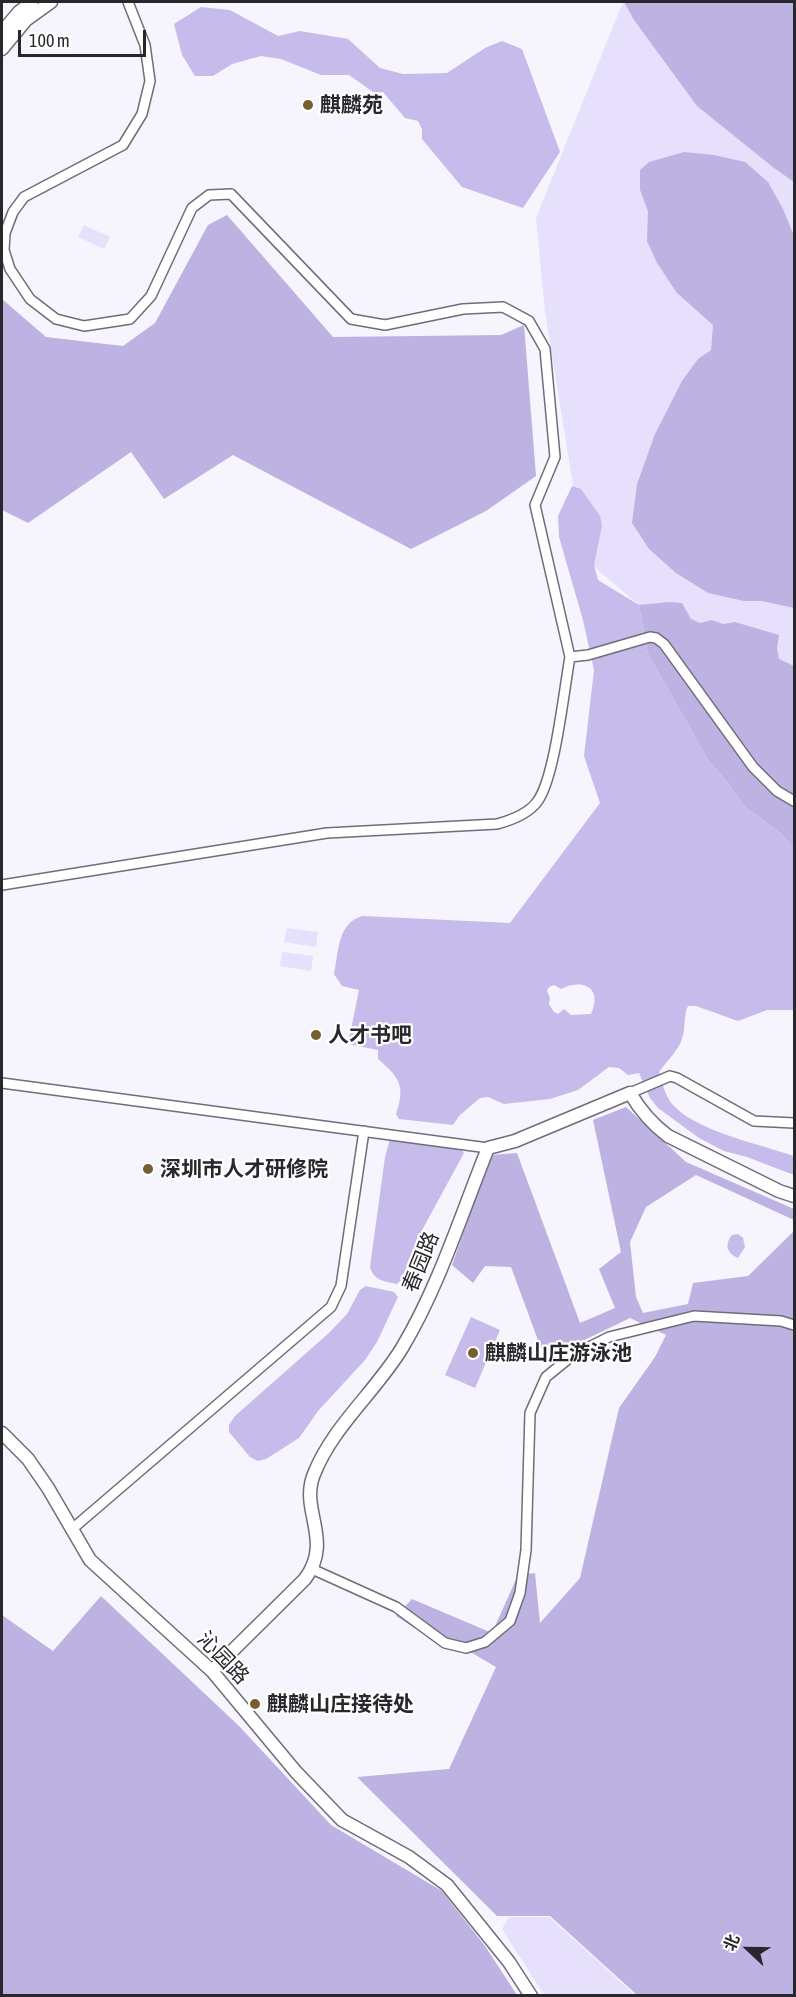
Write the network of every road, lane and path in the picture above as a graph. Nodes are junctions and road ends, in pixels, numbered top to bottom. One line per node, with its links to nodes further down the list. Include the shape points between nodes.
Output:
1 (32, 2): 4 (street)
2 (51, 2): 5 (street, via 26,20)
3 (128, 2): 6 (street, via 145,45 150,81 142,114 123,145 24,197 13,212 4,250 10,269 30,299 56,319 84,326 130,319 151,296 192,208 209,195 231,195 351,319 385,325 463,309 502,307 529,321 545,349 555,457 535,505)
4 (2, 32)
5 (2, 49)
6 (570, 657): 7 (street, via 650,637 664,644 753,767 777,791); 8 (street, via 545,783 537,802 517,818 497,824 327,832)
7 (795, 801)
8 (2, 885)
9 (2, 1083): 12 (street)
10 (630, 1093): 11 (street, via 670,1076 754,1121); 13 (street, via 515,1141); 14 (street, via 637,1106 668,1136)
11 (795, 1123)
12 (364, 1131): 13 (street); 17 (street, via 341,1286 331,1307)
13 (488, 1148): 18 (street, 春园路, via 425,1306 401,1350 325,1451 312,1477 318,1550)
14 (795, 1196)
15 (795, 1325): 18 (street, via 694,1316 609,1336 573,1355 546,1377 530,1413 526,1550 520,1593 510,1621 485,1642 466,1648 445,1643 396,1607)
16 (2, 1433): 17 (street, 沁园路, via 28,1459)
17 (71, 1530): 19 (street, 沁园路, via 90,1560)
18 (312, 1569): 19 (street)
19 (212, 1671): 20 (street, 沁园路, via 296,1773 342,1820 409,1857 447,1886)
20 (531, 1995)

